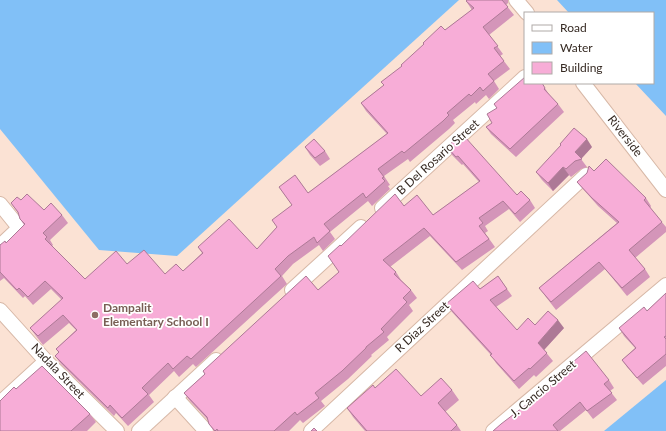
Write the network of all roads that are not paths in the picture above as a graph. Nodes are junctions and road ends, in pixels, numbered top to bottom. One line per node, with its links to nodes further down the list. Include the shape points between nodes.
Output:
1 (516, 0): 2 (street)
2 (526, 12)
3 (524, 78): 10 (street, B Del Rosario Street)
4 (584, 84): 6 (street, Riverside)
5 (586, 175): 19 (street, R Diaz Street)
6 (666, 190)
7 (0, 204): 8 (street, via 18,225 17,230)
8 (0, 246)
9 (666, 285): 20 (street, J. Cancio Street)
10 (280, 301)
11 (0, 310): 13 (street, Nadala Street)
12 (228, 349): 14 (street)
13 (46, 360): 15 (street); 16 (street, Nadala Street)
14 (175, 397): 17 (street); 18 (street)
15 (0, 403)
16 (117, 431)
17 (139, 431)
18 (206, 431)
19 (311, 431)
20 (493, 431)

